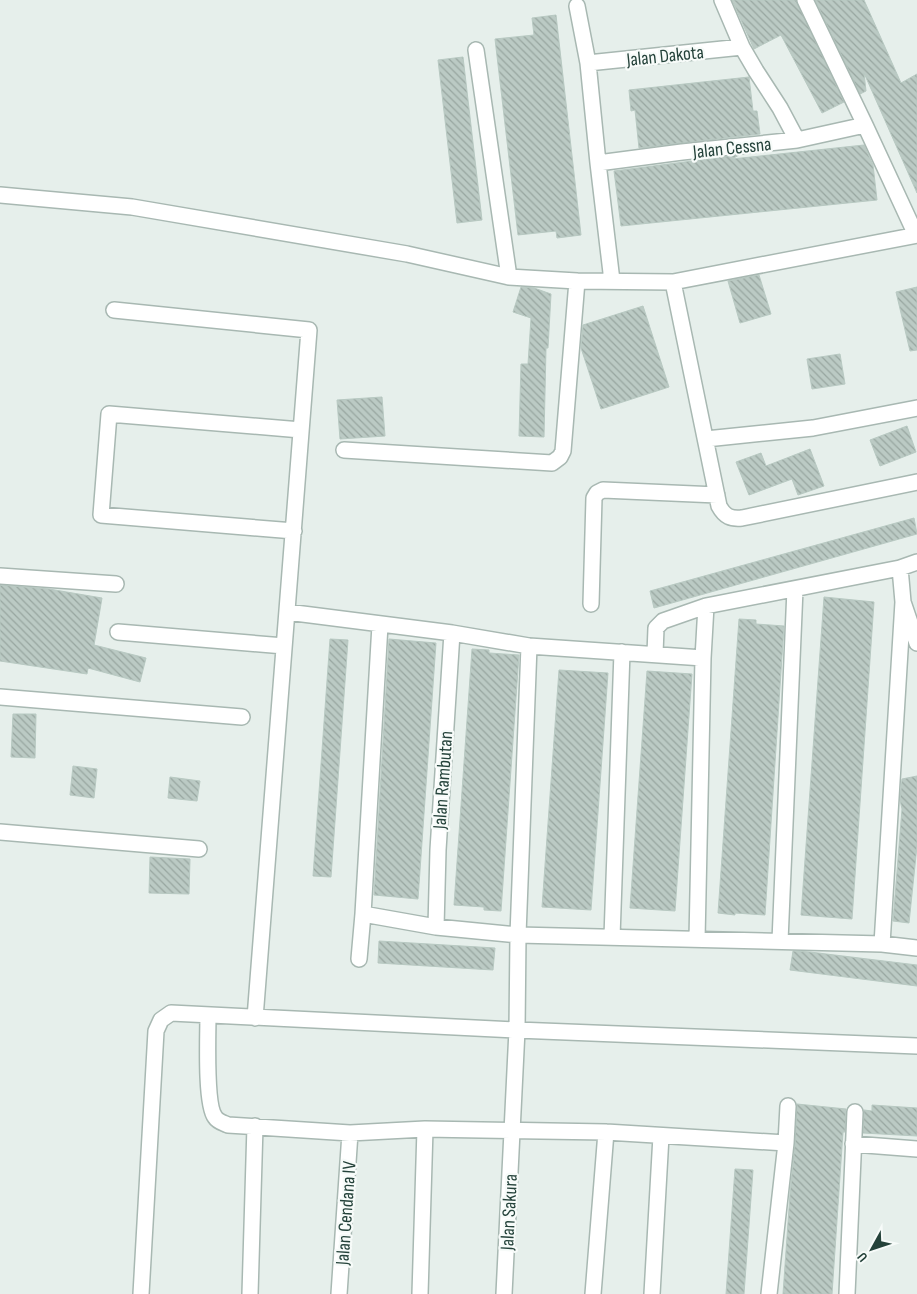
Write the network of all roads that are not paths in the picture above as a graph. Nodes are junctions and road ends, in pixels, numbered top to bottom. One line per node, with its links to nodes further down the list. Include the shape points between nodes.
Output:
1 (722, 0): 4 (street)
2 (805, 0): 7 (street)
3 (577, 6): 6 (street)
4 (742, 47): 6 (street, Jalan Dakota); 8 (street)
5 (476, 50): 12 (street)
6 (588, 63): 9 (street)
7 (865, 124): 8 (street, Jalan Cessna); 11 (street)
8 (798, 140): 9 (street, Jalan Cessna)
9 (598, 163): 14 (street)
10 (0, 195): 12 (street, via 132,207 407,254)
11 (917, 235): 15 (street)
12 (509, 277): 13 (street)
13 (577, 280): 14 (street); 20 (street, via 563,451 552,463)
14 (612, 280): 15 (street)
15 (674, 282): 19 (street)
16 (114, 310): 18 (street, via 309,330)
17 (917, 408): 19 (street, via 813,428)
18 (301, 430): 23 (street); 23 (street, via 109,414 101,515)
19 (706, 439): 22 (street)
20 (344, 450)
21 (917, 482): 22 (street, via 732,519 723,513)
22 (717, 495): 30 (street, via 603,490 597,493 594,498)
23 (294, 531): 32 (street)
24 (917, 562): 25 (street)
25 (900, 568): 28 (street); 29 (street)
26 (0, 576): 27 (street)
27 (116, 584)
28 (795, 589): 31 (street); 51 (street)
29 (903, 602): 36 (street); 52 (street)
30 (591, 604)
31 (706, 606): 40 (street, via 663,621 656,628); 41 (street)
32 (287, 612): 33 (street); 37 (street)
33 (380, 625): 35 (street); 46 (street)
34 (118, 632): 37 (street)
35 (452, 633): 38 (street); 47 (street, Jalan Rambutan)
36 (917, 643)
37 (284, 646): 56 (street)
38 (529, 646): 39 (street); 48 (street, Jalan Sakura)
39 (622, 652): 40 (street); 49 (street)
40 (655, 654): 41 (street)
41 (703, 658): 50 (street)
42 (0, 697): 43 (street)
43 (242, 717)
44 (0, 832): 45 (street)
45 (198, 849)
46 (363, 914): 47 (street); 54 (street)
47 (436, 927): 48 (street)
48 (518, 935): 49 (street); 57 (street, Jalan Sakura)
49 (612, 937): 50 (street)
50 (697, 939): 51 (street)
51 (780, 941): 52 (street)
52 (882, 944): 53 (street)
53 (917, 948)
54 (359, 959)
55 (208, 1015): 56 (street); 61 (street, via 210,1108 222,1123); 70 (street, via 171,1013 161,1020 156,1031)
56 (254, 1018): 57 (street)
57 (517, 1030): 58 (street); 63 (street, Jalan Sakura)
58 (917, 1046)
59 (788, 1106): 67 (street)
60 (855, 1112): 68 (street)
61 (255, 1126): 65 (street); 71 (street)
62 (425, 1129): 63 (street); 65 (street); 73 (street)
63 (512, 1131): 64 (street); 74 (street, Jalan Sakura)
64 (606, 1132): 66 (street); 75 (street)
65 (350, 1133): 72 (street, Jalan Cendana IV)
66 (661, 1136): 67 (street); 76 (street)
67 (786, 1143): 77 (street)
68 (853, 1144): 69 (street); 78 (street)
69 (917, 1149)
70 (141, 1294)
71 (250, 1294)
72 (340, 1294)
73 (420, 1294)
74 (504, 1294)
75 (593, 1294)
76 (652, 1294)
77 (769, 1294)
78 (847, 1294)

